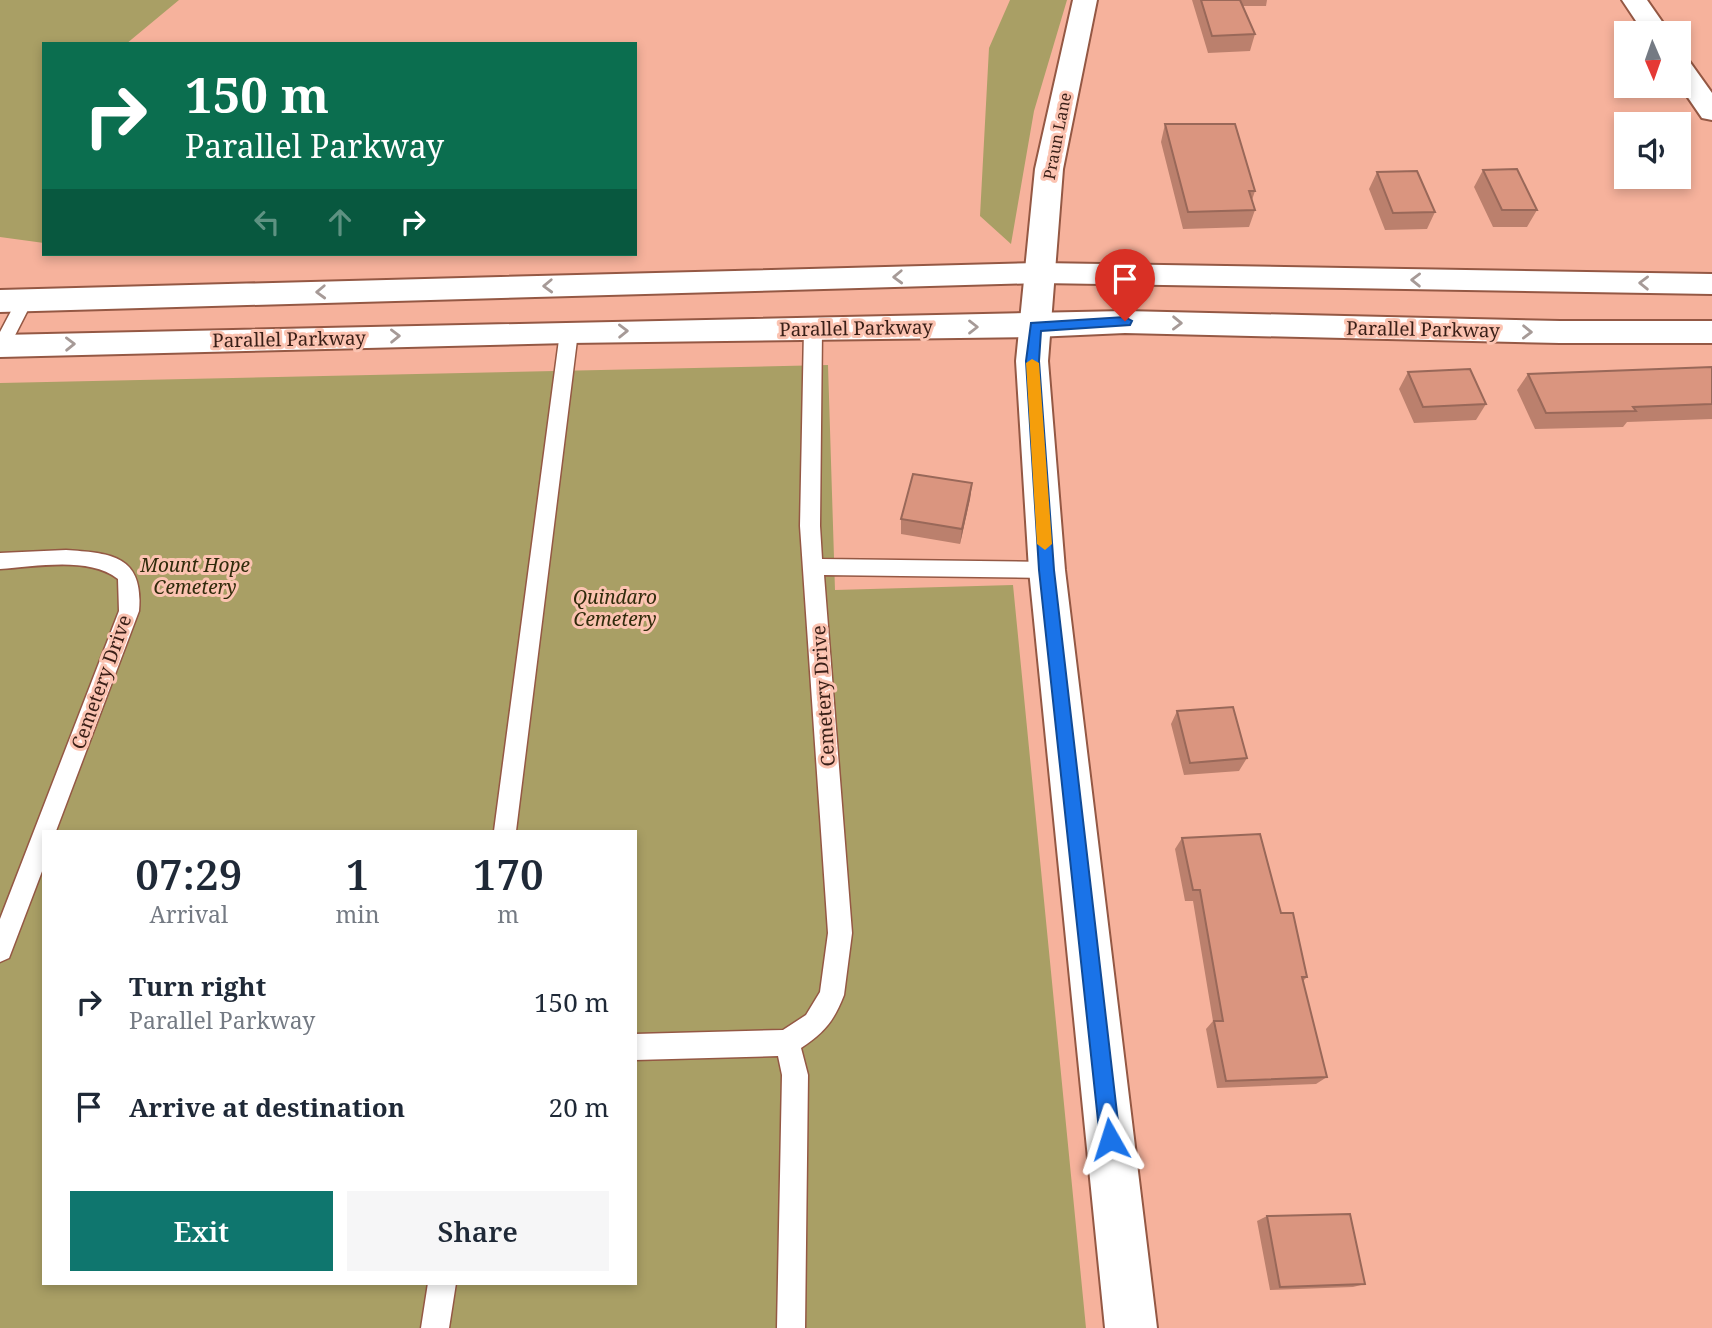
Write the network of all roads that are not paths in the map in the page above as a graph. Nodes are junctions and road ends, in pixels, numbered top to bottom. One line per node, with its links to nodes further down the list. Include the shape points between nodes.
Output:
1 (1085, 0): 6 (main road, Praun Lane, via 1049,169)
2 (1634, 0): 3 (main road)
3 (1649, 21)
4 (1691, 82): 5 (main road)
5 (1712, 112)
6 (1040, 273): 7 (main road, one-way to 6); 8 (main road, one-way to 8); 9 (main road, Praun Lane)
7 (1712, 284)
8 (13, 300): 13 (lane)
9 (1035, 327): 10 (main road, Parallel Parkway, one-way to 9); 11 (main road, Parallel Parkway, one-way to 11, via 1125,321 1560,332); 16 (main road, Praun Lane, via 1032,361)
10 (813, 329): 12 (main road, Parallel Parkway, one-way to 10); 15 (lane, Cemetery Drive, via 810,526)
11 (1712, 331)
12 (569, 332): 13 (main road, Parallel Parkway, one-way to 12); 18 (lane)
13 (1, 347)
14 (0, 561): 17 (lane, Cemetery Drive, via 112,564 125,574 131,589 129,611)
15 (814, 567): 16 (lane); 21 (lane, Cemetery Drive, via 840,933 832,995 815,1024)
16 (1047, 570): 26 (main road, Praun Lane)
17 (45, 830)
18 (505, 830)
19 (42, 838): 20 (lane, Cemetery Drive)
20 (0, 950)
21 (788, 1043): 22 (lane); 25 (lane, via 795,1075)
22 (637, 1047)
23 (442, 1285): 24 (lane)
24 (435, 1328)
25 (791, 1328)
26 (1131, 1328)

